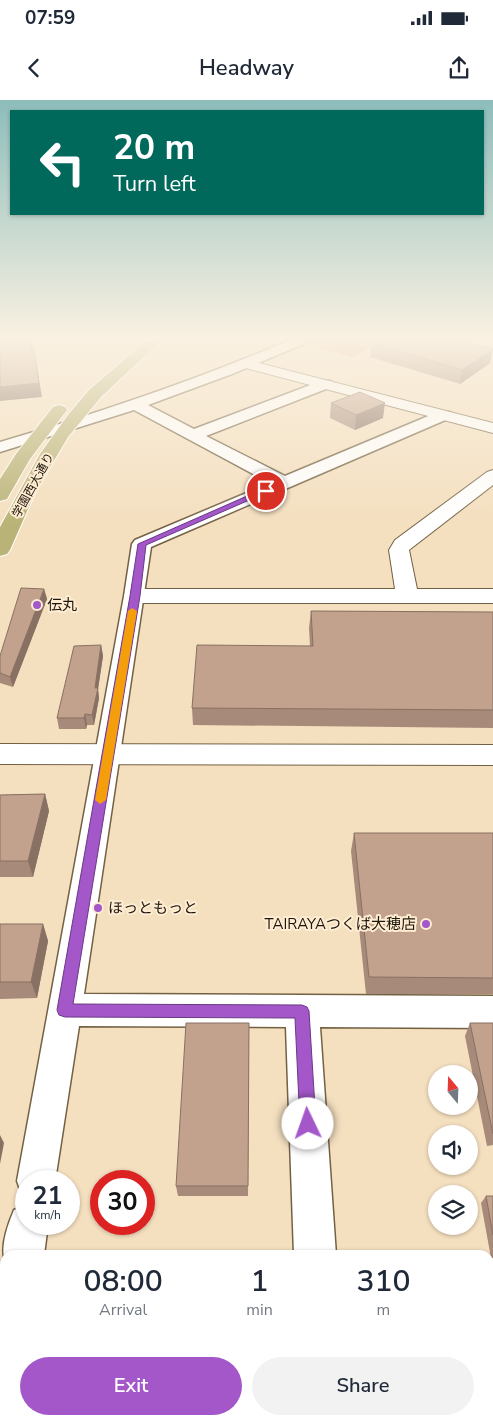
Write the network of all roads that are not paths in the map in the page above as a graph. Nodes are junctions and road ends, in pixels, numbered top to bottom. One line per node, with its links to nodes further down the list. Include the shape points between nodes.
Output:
1 (66, 402): 11 (highway, 学園西大通り)
2 (89, 402): 8 (highway, 学園西大通り)
3 (145, 402): 6 (street)
4 (279, 402): 10 (street)
5 (394, 402): 7 (street)
6 (136, 405): 8 (street); 10 (street)
7 (444, 415): 9 (street); 14 (street)
8 (67, 427): 11 (street); 16 (highway, 学園西大通り, via 33,483)
9 (493, 428)
10 (193, 435): 14 (street)
11 (39, 436): 12 (street); 15 (highway, 学園西大通り)
12 (0, 447)
13 (493, 476): 19 (street, via 402,544 399,550)
14 (284, 483): 17 (street, via 142,544)
15 (0, 495)
16 (0, 550)
17 (135, 596): 19 (street); 21 (street)
18 (493, 596): 19 (street)
19 (407, 597)
20 (0, 754): 21 (street)
21 (108, 754): 22 (street); 23 (street)
22 (493, 755)
23 (65, 1010): 24 (street); 26 (street)
24 (302, 1011): 25 (street); 29 (street)
25 (493, 1012)
26 (38, 1170)
27 (26, 1235): 28 (street)
28 (24, 1250)
29 (315, 1250)

